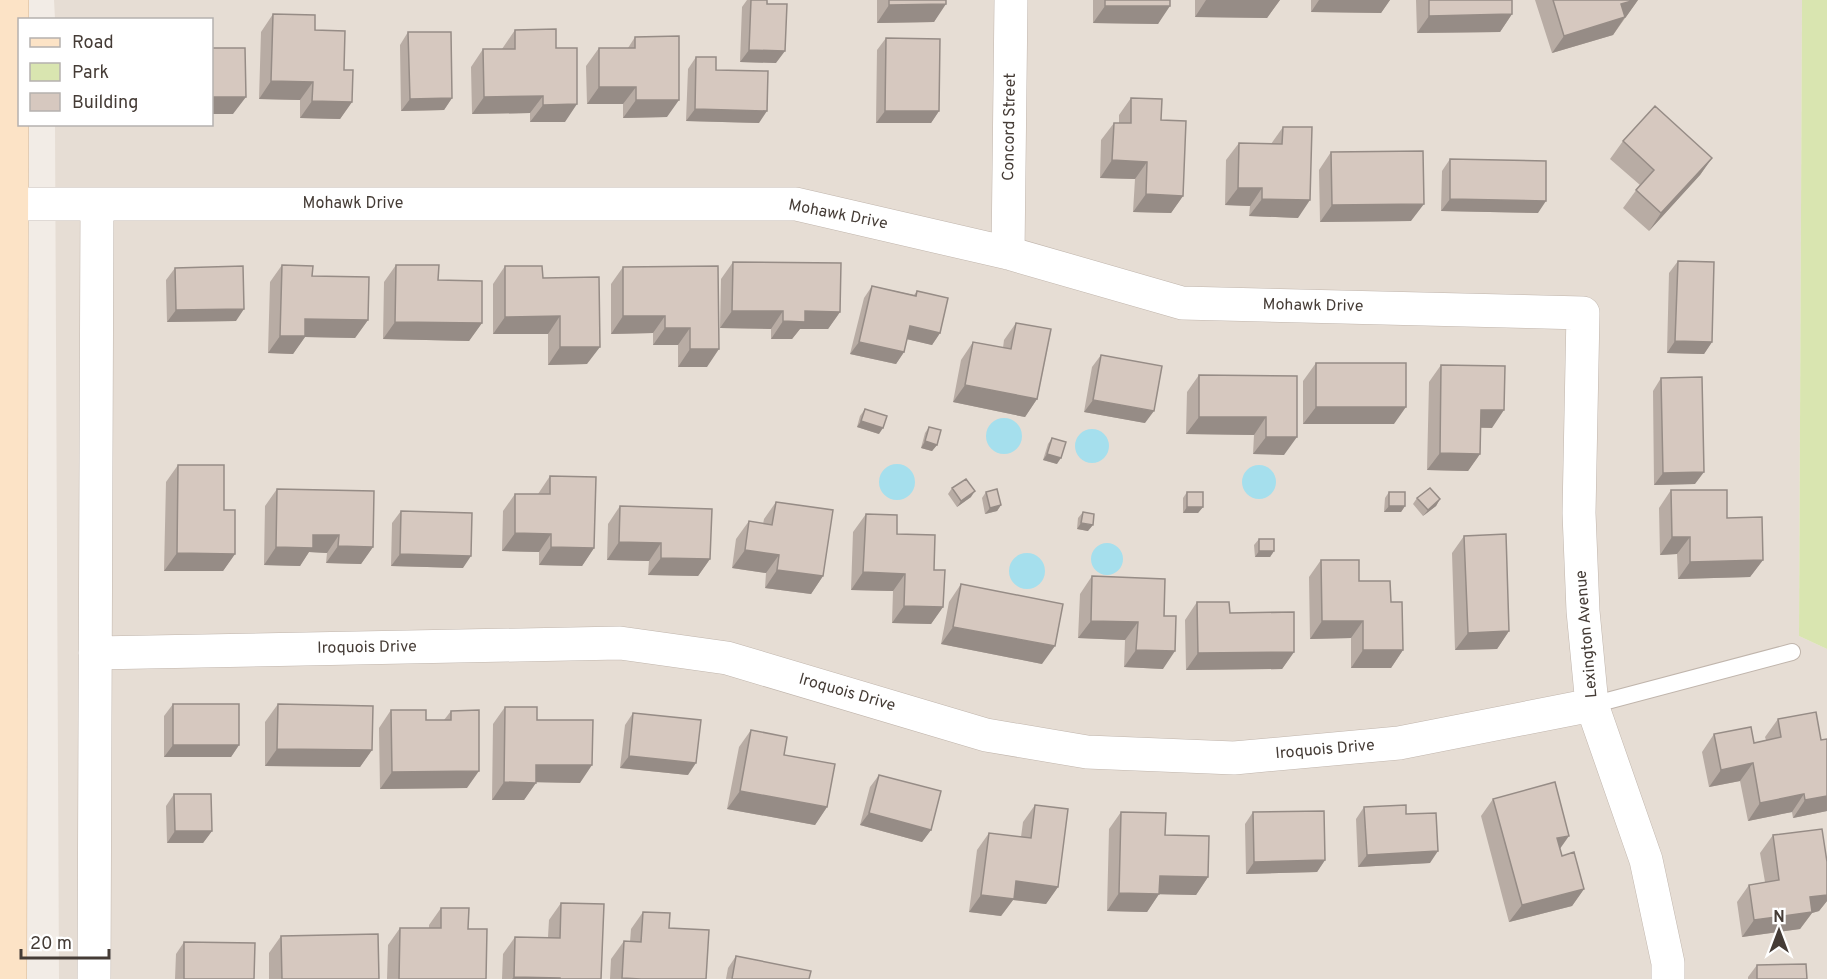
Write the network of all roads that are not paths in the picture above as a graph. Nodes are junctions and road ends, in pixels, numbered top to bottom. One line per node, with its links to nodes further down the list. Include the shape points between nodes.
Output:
1 (12, 0): 3 (main road)
2 (1011, 0): 5 (street, Concord Street)
3 (11, 204): 4 (street, Mohawk Drive); 10 (main road)
4 (97, 204): 5 (street, Mohawk Drive, via 796,204); 8 (street)
5 (1008, 253): 6 (street, Mohawk Drive, via 1182,303)
6 (1583, 313): 9 (street, Lexington Avenue, via 1579,513)
7 (1792, 652): 9 (lane)
8 (95, 653): 9 (street, Iroquois Drive, via 620,643 727,658 986,735 1087,752 1234,758 1399,743); 11 (street)
9 (1592, 705): 12 (street, Lexington Avenue, via 1646,860)
10 (10, 979)
11 (94, 979)
12 (1668, 979)

